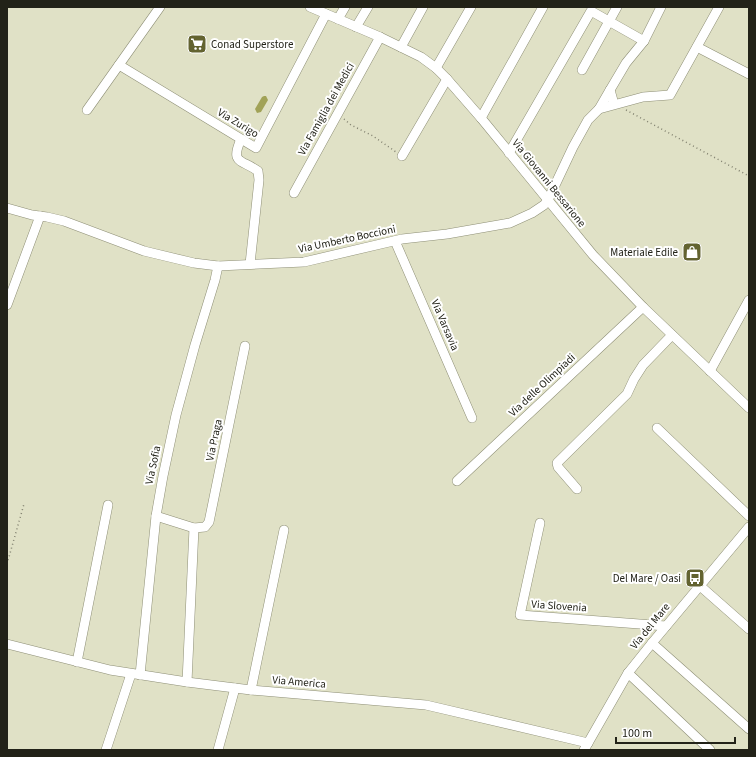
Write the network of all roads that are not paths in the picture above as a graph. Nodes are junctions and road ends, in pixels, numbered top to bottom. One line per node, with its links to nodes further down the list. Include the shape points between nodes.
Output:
1 (160, 7): 19 (street)
2 (310, 7): 11 (street, Via Giovanni Bessarione)
3 (345, 7): 12 (street)
4 (368, 7): 14 (street)
5 (424, 7): 17 (street)
6 (471, 7): 20 (street)
7 (543, 7): 28 (street)
8 (617, 7): 13 (street)
9 (662, 7): 16 (street)
10 (719, 7): 18 (street)
11 (326, 14): 12 (street, Via Giovanni Bessarione); 29 (street, Via Zurigo, via 256,148)
12 (338, 19): 14 (street, Via Giovanni Bessarione)
13 (609, 21): 16 (street); 21 (street); 30 (street, via 591,11)
14 (356, 27): 15 (street, Via Giovanni Bessarione)
15 (380, 36): 17 (street, Via Giovanni Bessarione); 32 (street, Via Famiglia dei Medici)
16 (644, 41): 24 (street, via 626,63)
17 (401, 47): 20 (street, Via Giovanni Bessarione)
18 (697, 47): 22 (street); 25 (street, via 670,95 643,97)
19 (119, 65): 27 (street); 29 (street, Via Zurigo)
20 (436, 68): 23 (street, Via Giovanni Bessarione)
21 (582, 70)
22 (749, 74)
23 (447, 79): 28 (street, Via Giovanni Bessarione); 31 (street)
24 (610, 90): 25 (street); 26 (street)
25 (614, 104): 26 (street)
26 (599, 109): 33 (street, via 588,120)
27 (86, 110)
28 (481, 118): 30 (street, Via Giovanni Bessarione)
29 (241, 139): 37 (street, via 237,150 240,163 258,171)
30 (509, 153): 33 (street, Via Giovanni Bessarione)
31 (402, 156)
32 (294, 193)
33 (548, 200): 36 (street, Via Umberto Boccioni, via 532,213 510,223); 41 (street, Via Giovanni Bessarione, via 593,255)
34 (7, 208): 35 (street, Via Umberto Boccioni)
35 (40, 216): 38 (street, Via Umberto Boccioni, via 64,221 144,251); 40 (street)
36 (395, 241): 37 (street, Via Umberto Boccioni, via 304,262); 46 (street, Via Varsavia)
37 (250, 264): 38 (street, Via Umberto Boccioni)
38 (218, 266): 51 (street, Via Sofia, via 176,415)
39 (749, 300): 44 (street)
40 (7, 305)
41 (643, 307): 42 (street, Via Giovanni Bessarione); 48 (street, Via delle Olimpiadi)
42 (672, 335): 44 (street, Via Giovanni Bessarione); 49 (street, via 643,366 627,394 557,463)
43 (245, 346): 55 (street, Via Praga, via 209,522 205,527)
44 (710, 371): 45 (street, Via Giovanni Bessarione)
45 (749, 408)
46 (472, 418)
47 (657, 428): 52 (street)
48 (457, 481)
49 (577, 489)
50 (108, 505): 62 (street)
51 (156, 516): 55 (street); 65 (street, Via Sofia)
52 (749, 516)
53 (540, 523): 58 (street, Via Slovenia, via 520,615)
54 (749, 527): 57 (street, Via del Mare)
55 (194, 528): 66 (street)
56 (284, 530): 68 (street)
57 (699, 585): 58 (street, Via del Mare); 59 (street)
58 (666, 626): 60 (street, Via del Mare)
59 (749, 629)
60 (652, 643): 63 (street, Via del Mare); 69 (street)
61 (7, 644): 62 (street, Via America)
62 (77, 662): 64 (street, Via America)
63 (628, 673): 70 (street, Via del Mare); 73 (street)
64 (131, 674): 65 (street, Via America); 71 (street)
65 (140, 675): 66 (street, Via America)
66 (187, 682): 67 (street, Via America)
67 (235, 688): 68 (street, Via America); 72 (street)
68 (251, 690): 70 (street, Via America, via 426,705)
69 (749, 729)
70 (586, 746)
71 (106, 750)
72 (218, 750)
73 (710, 750)

